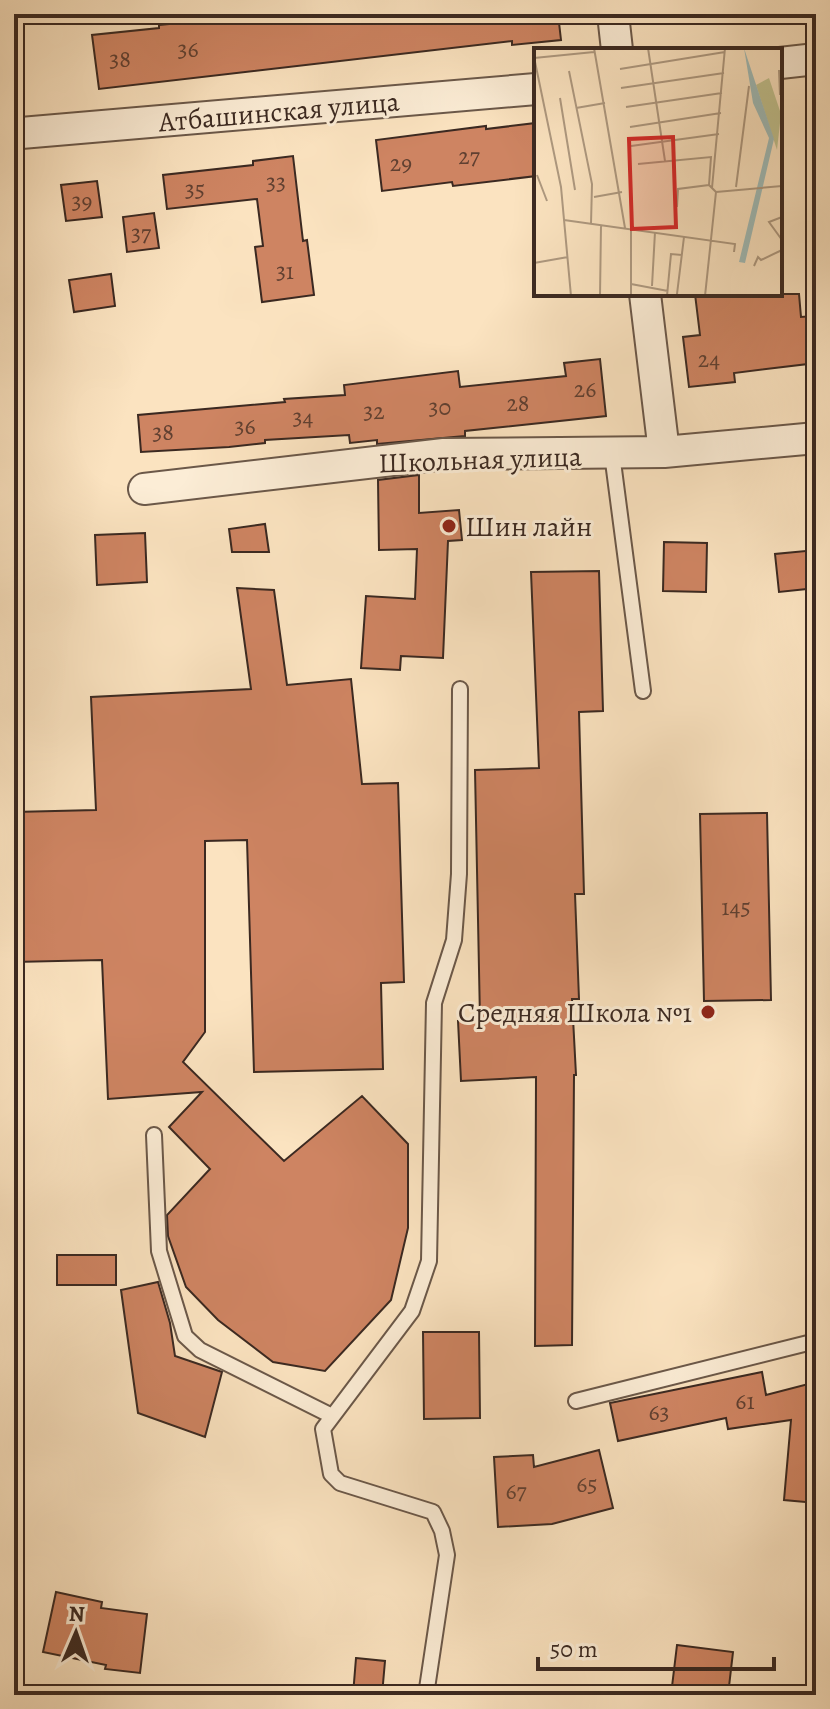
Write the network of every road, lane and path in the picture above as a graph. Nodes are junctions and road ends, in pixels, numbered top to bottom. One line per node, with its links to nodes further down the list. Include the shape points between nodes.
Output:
1 (613, 14): 2 (street)
2 (617, 48)
3 (816, 59): 4 (street)
4 (782, 63)
5 (534, 89): 6 (street, Атбашинская улица)
6 (21, 133)
7 (645, 296): 9 (street)
8 (816, 438): 9 (street, Школьная улица)
9 (664, 452): 10 (street, Школьная улица)
10 (612, 454): 11 (street, Школьная улица, via 444,454); 13 (lane)
11 (144, 489)
12 (460, 689): 17 (lane, via 459,874 454,940 434,1003 429,1261 412,1311)
13 (643, 691)
14 (154, 1135): 17 (lane, via 159,1251 185,1336 200,1350)
15 (816, 1341): 16 (lane)
16 (576, 1401)
17 (332, 1416): 18 (lane, via 323,1429 331,1474 340,1483 433,1512 442,1531 447,1555)
18 (426, 1695)

